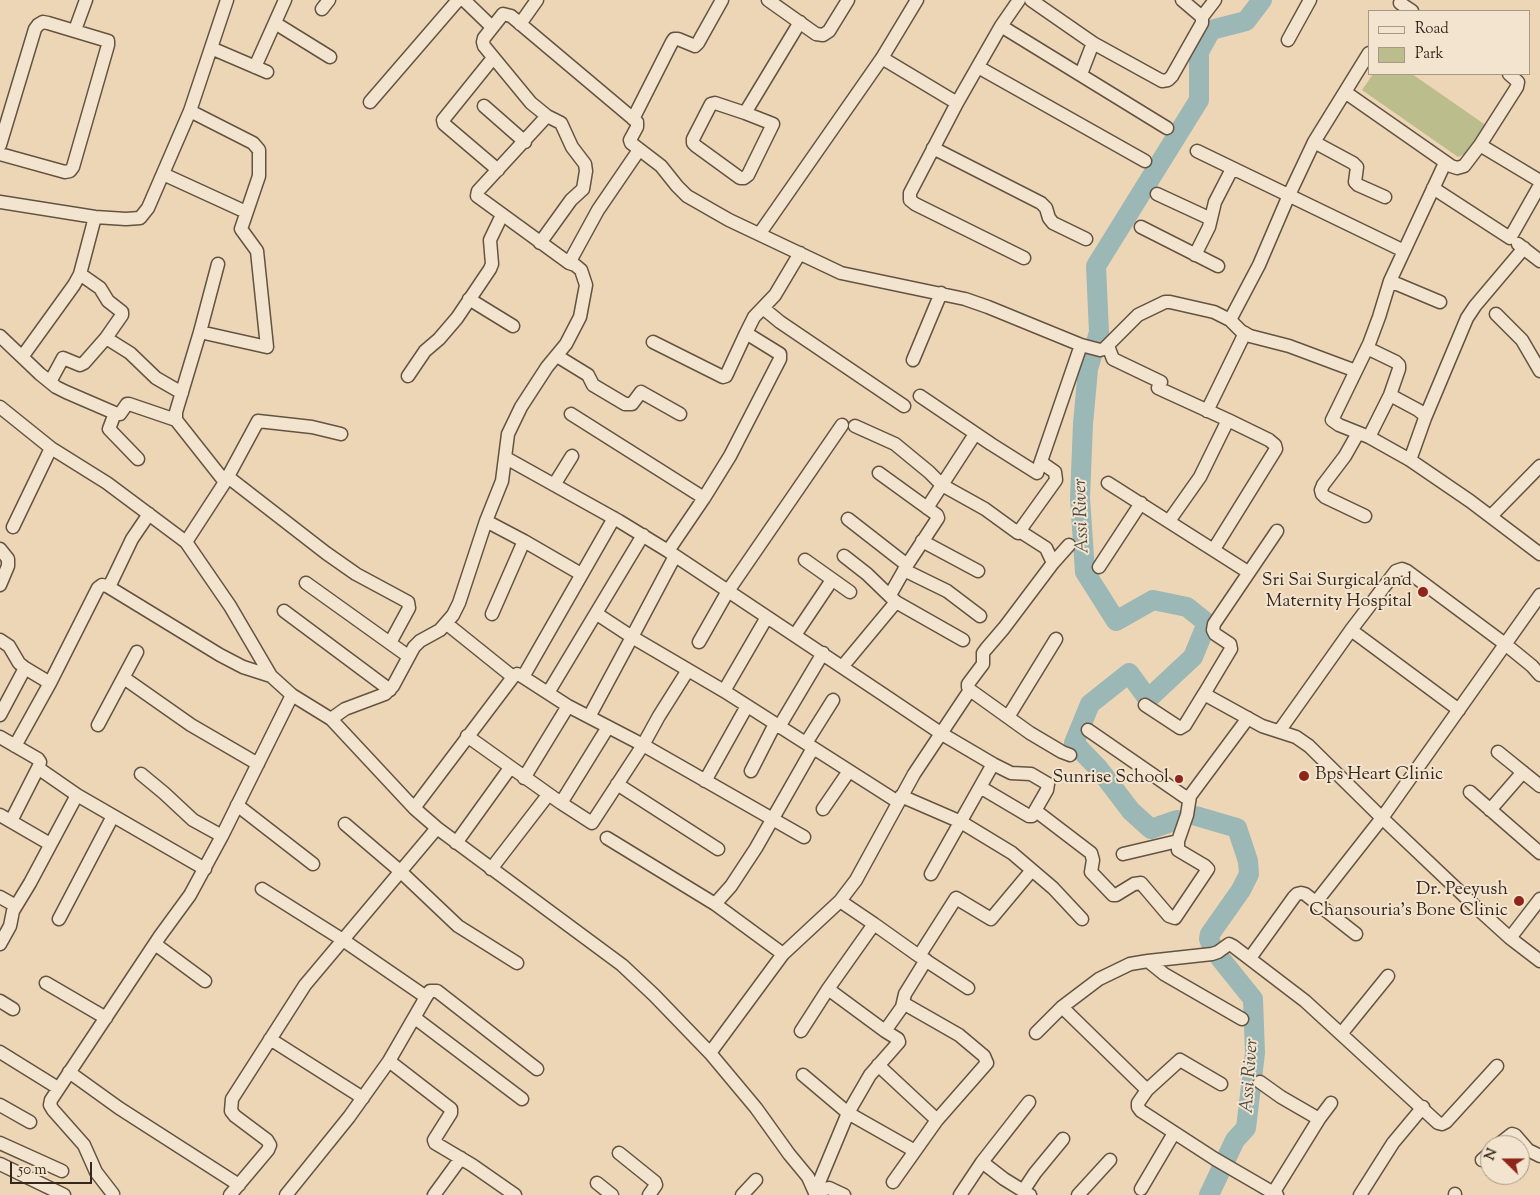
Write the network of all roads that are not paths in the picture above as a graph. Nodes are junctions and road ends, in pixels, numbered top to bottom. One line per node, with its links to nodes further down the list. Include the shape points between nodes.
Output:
1 (86, 0): 22 (street)
2 (227, 0): 25 (street)
3 (285, 0): 18 (street)
4 (458, 0): 34 (street)
5 (464, 0): 21 (street)
6 (537, 0): 19 (street)
7 (722, 0): 40 (street, via 695,46 674,39)
8 (768, 0): 17 (street)
9 (848, 0): 17 (street, via 823,35 816,34)
10 (917, 0): 29 (street)
11 (1019, 0): 20 (street)
12 (1031, 0): 24 (street)
13 (1182, 0): 16 (street)
14 (1215, 0): 16 (street)
15 (1310, 0): 23 (street)
16 (1202, 17): 24 (street, via 1202,23 1168,80 1162,81)
17 (800, 22): 38 (street)
18 (275, 23): 25 (street, via 261,70); 27 (street)
19 (520, 24): 21 (street, via 503,14); 40 (street)
20 (1002, 26): 30 (street); 31 (street)
21 (492, 27): 28 (street, via 483,42)
22 (75, 30): 45 (street, via 43,22 35,29); 49 (street, via 104,38 108,45 73,167 66,172)
23 (1288, 40)
24 (1093, 44): 31 (street)
25 (211, 48): 37 (street)
26 (1368, 55): 33 (street)
27 (330, 57)
28 (493, 58): 39 (street, via 531,103); 53 (street, via 443,120)
29 (882, 58): 35 (street); 67 (street)
30 (978, 67): 35 (street); 50 (street)
31 (1081, 74): 41 (street)
32 (1510, 75): 44 (street, via 1518,82 1517,86)
33 (1345, 92): 43 (street); 51 (street)
34 (370, 102)
35 (957, 104): 46 (street)
36 (484, 106): 42 (street)
37 (190, 111): 54 (street); 62 (street, via 257,146 258,176)
38 (745, 113): 38 (street, via 711,104 692,138 696,146 740,178 748,175 773,124)
39 (548, 116): 42 (street); 70 (street, via 561,123 586,171 583,189 571,200)
40 (633, 119): 47 (street, via 638,125 630,140)
41 (1168, 128)
42 (525, 142): 53 (street)
43 (1314, 142): 59 (street); 60 (street, via 1353,163 1357,167 1358,185)
44 (1480, 145): 51 (street, via 1464,166 1457,168); 55 (street)
45 (0, 146)
46 (933, 148): 68 (street, via 1041,203 1053,223); 75 (street, via 910,200)
47 (639, 150): 67 (street, via 661,166 687,196); 77 (street, via 598,210)
48 (1197, 151): 52 (street)
49 (0, 154)
50 (1145, 161)
51 (1445, 163): 57 (street)
52 (1232, 169): 59 (street); 65 (street, via 1215,202)
53 (498, 170): 63 (street, via 476,194)
54 (163, 174): 62 (street); 64 (street, via 140,218)
55 (1540, 181)
56 (1540, 186): 69 (street)
57 (1433, 188): 69 (street); 72 (street)
58 (1157, 194): 65 (street)
59 (1289, 195): 72 (street); 87 (street, via 1259,265)
60 (1384, 197)
61 (0, 202): 64 (street)
62 (246, 212): 89 (street, via 241,229 257,251 267,347)
63 (502, 215): 70 (street); 83 (street, via 490,240 492,264)
64 (95, 217): 80 (street)
65 (1211, 218): 74 (street)
66 (1141, 226): 74 (street)
67 (760, 233): 73 (street)
68 (1086, 238)
69 (1510, 238): 71 (street)
70 (540, 243): 77 (street)
71 (1524, 248): 76 (street); 114 (street, via 1467,318)
72 (1404, 250): 81 (street)
73 (800, 253): 82 (street, via 842,273); 85 (street, via 775,295)
74 (1195, 255): 79 (street)
75 (1024, 258)
76 (1540, 261)
77 (569, 263): 98 (street, via 581,270 586,285 575,330)
78 (218, 264): 89 (street)
79 (1218, 266)
80 (80, 274): 93 (street, via 100,288 108,301 122,312); 99 (street)
81 (1390, 282): 84 (street); 97 (street)
82 (941, 293): 95 (street, via 988,307); 100 (street)
83 (470, 299): 88 (street); 103 (street)
84 (1440, 302)
85 (763, 308): 90 (street); 108 (street)
86 (1496, 314): 101 (street, via 1522,340)
87 (1230, 320): 91 (street); 96 (street, via 1214,312 1164,302 1138,315)
88 (513, 326)
89 (200, 332): 105 (street)
90 (746, 333): 94 (street, via 723,378); 132 (street, via 780,354 780,359 730,456)
91 (1245, 333): 102 (street); 110 (street)
92 (0, 336): 99 (street)
93 (106, 338): 104 (street, via 82,364 63,358); 105 (street, via 130,353 156,378)
94 (654, 342)
95 (1083, 346): 96 (street); 125 (street, via 1062,398)
96 (1104, 348): 110 (street, via 1113,359)
97 (1366, 348): 102 (street); 106 (street, via 1399,365)
98 (557, 356): 113 (street, via 588,375 593,385 625,404 632,404 641,392); 122 (street, via 521,407 508,434)
99 (22, 357): 104 (street)
100 (913, 360)
101 (1540, 370)
102 (1356, 371): 119 (street, via 1332,420)
103 (408, 376)
104 (50, 382): 111 (street)
105 (182, 393): 115 (street)
106 (1390, 395): 114 (street, via 1418,410); 119 (street)
107 (920, 396): 118 (street)
108 (904, 406)
109 (0, 407): 120 (street)
110 (1207, 411): 116 (street)
111 (115, 413): 115 (street, via 119,414 129,404); 123 (street, via 109,429)
112 (571, 414): 132 (street)
113 (680, 414)
114 (1425, 418): 124 (street)
115 (176, 420): 128 (street)
116 (1228, 420): 140 (street, via 1200,477); 151 (street, via 1269,440 1276,449)
117 (341, 434): 128 (street, via 258,420)
118 (975, 434): 125 (street, via 1035,473); 131 (street)
119 (1364, 435): 124 (street); 136 (street, via 1321,490 1325,496)
120 (51, 448): 135 (street, via 107,483); 142 (street)
121 (572, 456): 130 (street)
122 (506, 458): 130 (street); 141 (street, via 502,481)
123 (138, 459)
124 (1410, 460): 137 (street)
125 (1042, 464): 144 (street, via 1055,472 1056,480)
126 (1540, 466): 137 (street)
127 (879, 473): 134 (street)
128 (227, 479): 148 (street); 183 (street, via 356,574 408,602 409,608)
129 (1108, 483): 133 (street)
130 (554, 485): 138 (street)
131 (942, 485): 134 (street); 144 (street, via 985,509 1016,532); 166 (street, via 895,444 849,426)
132 (704, 498): 152 (street)
133 (1141, 503): 140 (street); 158 (street)
134 (927, 508): 147 (street, via 938,518)
135 (148, 514): 148 (street); 165 (street)
136 (1364, 516)
137 (1491, 516): 153 (street)
138 (614, 518): 145 (street); 161 (street)
139 (848, 519): 157 (street)
140 (1169, 520): 151 (street)
141 (486, 521): 146 (street); 175 (street, via 459,603)
142 (13, 527)
143 (1277, 531): 160 (street)
144 (1021, 532): 156 (street, via 1046,548)
145 (643, 535): 152 (street); 172 (street)
146 (524, 541): 161 (street); 171 (street)
147 (922, 541): 157 (street); 159 (street)
148 (186, 542): 192 (street, via 230,606)
149 (1069, 545): 156 (street)
150 (0, 549): 164 (street, via 8,559)
151 (1214, 549): 160 (street)
152 (672, 553): 166 (street); 178 (street)
153 (1540, 554)
154 (844, 556): 169 (street)
155 (805, 560): 162 (street)
156 (1053, 563): 197 (street, via 983,653 983,664 968,684)
157 (906, 568): 169 (street); 173 (street)
158 (1098, 568)
159 (978, 571)
160 (1248, 572): 200 (street, via 1214,624 1212,630 1231,648)
161 (581, 574): 193 (street)
162 (832, 580): 167 (street); 177 (street)
163 (306, 583): 183 (street)
164 (0, 585)
165 (107, 586): 192 (street, via 220,655); 195 (street, via 98,588)
166 (728, 591): 174 (street); 182 (street)
167 (850, 592)
168 (1540, 595): 184 (street)
169 (893, 598): 181 (street); 188 (street)
170 (284, 611): 196 (street)
171 (492, 614)
172 (596, 614): 178 (street); 199 (street)
173 (980, 616)
174 (767, 617): 177 (street); 198 (street)
175 (447, 624): 187 (street, via 420,641); 193 (street)
176 (1351, 630): 184 (street, via 1396,571 1402,569); 206 (street); 216 (street)
177 (795, 635): 186 (street)
178 (632, 637): 190 (street); 208 (street)
179 (1056, 639): 209 (street)
180 (0, 640): 189 (street, via 9,646)
181 (963, 640)
182 (698, 642)
183 (390, 643): 187 (street)
184 (1505, 644): 191 (street); 206 (street)
185 (138, 652): 194 (street)
186 (822, 653): 188 (street); 213 (street)
187 (408, 656): 196 (street)
188 (842, 666): 217 (street)
189 (26, 668): 195 (street); 207 (street)
190 (688, 670): 198 (street); 220 (street)
191 (1540, 675)
192 (270, 676): 201 (street)
193 (518, 677): 199 (street); 218 (street)
194 (124, 678): 212 (street); 225 (street, via 191,725)
195 (50, 683): 221 (street)
196 (390, 690): 211 (street, via 345,709)
197 (970, 690): 209 (street); 217 (street)
198 (724, 691): 204 (street)
199 (548, 693): 203 (street)
200 (1204, 694): 205 (street, via 1180,728); 210 (street)
201 (292, 695): 211 (street); 225 (street)
202 (832, 700): 222 (street)
203 (568, 706): 208 (street); 233 (street)
204 (747, 706): 213 (street); 234 (street)
205 (1145, 706)
206 (1459, 710): 251 (street)
207 (0, 715)
208 (589, 717): 214 (street)
209 (1008, 718): 224 (street)
210 (1248, 718): 216 (street, via 1262,726); 241 (street)
211 (331, 719): 245 (street)
212 (98, 725)
213 (777, 725): 222 (street); 229 (street)
214 (608, 727): 220 (street); 243 (street)
215 (1088, 730): 241 (street, via 1179,795)
216 (1280, 730): 251 (street, via 1309,746)
217 (942, 734): 226 (street); 242 (street)
218 (467, 736): 228 (street); 245 (street)
219 (0, 737): 221 (street)
220 (643, 745): 234 (street); 235 (street)
221 (15, 746): 227 (street, via 38,758)
222 (809, 746): 230 (street); 252 (street)
223 (1498, 752): 231 (street)
224 (1070, 755)
225 (258, 764): 244 (street)
226 (993, 764): 237 (street); 248 (street, via 1011,773 1031,774 1048,784)
227 (38, 768): 239 (street); 250 (street)
228 (510, 768): 233 (street); 260 (street)
229 (751, 771)
230 (849, 771): 242 (street); 246 (street)
231 (1523, 772): 236 (street); 247 (street)
232 (141, 774): 256 (street, via 193,820)
233 (524, 778): 240 (street)
234 (705, 780): 252 (street)
235 (617, 784): 243 (street, via 592,823); 262 (street)
236 (1540, 786)
237 (980, 787): 248 (street, via 1029,816); 253 (street)
238 (1470, 792): 247 (street)
239 (77, 795): 249 (street); 261 (street)
240 (548, 795): 243 (street); 267 (street)
241 (1190, 796): 259 (street)
242 (900, 799): 253 (street); 274 (street, via 856,880)
243 (561, 803)
244 (237, 805): 256 (street); 265 (street)
245 (414, 808): 255 (street)
246 (823, 809)
247 (1490, 810): 263 (street)
248 (1036, 811): 259 (street, via 1091,853 1091,872 1112,895 1142,883 1172,918 1208,869 1178,850)
249 (113, 816): 266 (street); 278 (street)
250 (5, 818): 261 (street)
251 (1382, 818): 275 (street); 282 (street)
252 (772, 819): 257 (street); 276 (street, via 743,869)
253 (961, 822): 268 (street, via 1012,853); 270 (street)
254 (345, 824): 269 (street)
255 (436, 828): 260 (street); 269 (street)
256 (222, 836): 266 (street)
257 (804, 837)
258 (607, 838): 276 (street)
259 (1178, 841): 264 (street)
260 (456, 843): 267 (street)
261 (50, 844): 277 (street)
262 (718, 849)
263 (1540, 853)
264 (1123, 854)
265 (312, 864)
266 (205, 869): 285 (street)
267 (491, 869): 311 (street, via 622,965)
268 (1032, 870): 279 (street); 287 (street, via 991,919 956,898)
269 (400, 871): 283 (street); 291 (street, via 458,926)
270 (930, 874)
271 (262, 889): 283 (street)
272 (0, 897): 277 (street)
273 (1540, 899): 282 (street)
274 (840, 900): 280 (street); 286 (street)
275 (1316, 902): 281 (street); 288 (street, via 1306,894 1297,894)
276 (715, 904): 286 (street)
277 (16, 906): 284 (street)
278 (59, 919)
279 (1082, 919)
280 (874, 924): 287 (street); 296 (street)
281 (1356, 934)
282 (1510, 938): 290 (street)
283 (343, 940): 297 (street); 309 (street, via 305,985)
284 (0, 944)
285 (155, 944): 293 (street); 302 (street)
286 (783, 954): 311 (street)
287 (923, 958): 295 (street); 299 (street)
288 (1250, 958): 289 (street, via 1229,944 1212,954); 308 (street)
289 (1148, 961): 300 (street, via 1130,964 1099,978); 304 (street, via 1164,974)
290 (1540, 961)
291 (517, 963)
292 (1388, 976): 308 (street)
293 (206, 981)
294 (46, 982): 302 (street)
295 (968, 988)
296 (828, 989): 305 (street); 306 (street)
297 (426, 997): 303 (street); 315 (street, via 430,991 437,991)
298 (0, 1000): 301 (street)
299 (903, 1003): 306 (street); 330 (street, via 959,1035 986,1060 984,1067)
300 (1062, 1007): 307 (street); 321 (street)
301 (13, 1009)
302 (106, 1018): 316 (street)
303 (415, 1018): 312 (street); 323 (street)
304 (1242, 1019)
305 (801, 1031)
306 (885, 1031): 313 (street, via 899,1042)
307 (1036, 1033)
308 (1341, 1034): 327 (street)
309 (270, 1039): 322 (street); 344 (street, via 230,1105 235,1116 270,1145)
310 (0, 1052): 320 (street)
311 (710, 1053): 350 (street, via 808,1177)
312 (389, 1061): 322 (street); 337 (street, via 451,1109 434,1140 438,1146)
313 (878, 1065): 328 (street); 330 (street)
314 (1498, 1066): 327 (street, via 1446,1122 1438,1122)
315 (537, 1069)
316 (69, 1072): 320 (street); 344 (street)
317 (803, 1075): 328 (street)
318 (1260, 1082): 329 (street)
319 (1221, 1084): 321 (street, via 1180,1060)
320 (58, 1088): 348 (street, via 50,1105 84,1145 96,1172)
321 (1147, 1090): 332 (street, via 1138,1107)
322 (363, 1098): 349 (street)
323 (522, 1099)
324 (1030, 1102): 339 (street)
325 (1331, 1103): 329 (street)
326 (0, 1105): 331 (street)
327 (1423, 1107): 362 (street, via 1393,1143)
328 (848, 1113): 335 (street); 350 (street)
329 (1318, 1119): 351 (street)
330 (937, 1120): 335 (street)
331 (30, 1122)
332 (1174, 1133): 346 (street); 351 (street)
333 (1063, 1139): 347 (street, via 1035,1173)
334 (0, 1143): 341 (street)
335 (915, 1151): 343 (street)
336 (619, 1153): 357 (street, via 655,1182)
337 (461, 1158): 354 (street); 355 (street)
338 (1110, 1160): 361 (street)
339 (982, 1162): 347 (street); 360 (street)
340 (0, 1164): 352 (street)
341 (62, 1171)
342 (756, 1180): 358 (street)
343 (892, 1182)
344 (238, 1185): 353 (street)
345 (598, 1188): 356 (street)
346 (1141, 1189)
347 (1027, 1193)
348 (114, 1194)
349 (288, 1194)
350 (816, 1194): 359 (street, via 829,1188)
351 (1274, 1194)
352 (64, 1195)
353 (230, 1195)
354 (434, 1195)
355 (515, 1195)
356 (612, 1195)
357 (649, 1195)
358 (742, 1195)
359 (844, 1195)
360 (960, 1195)
361 (1078, 1195)
362 (1360, 1195)

